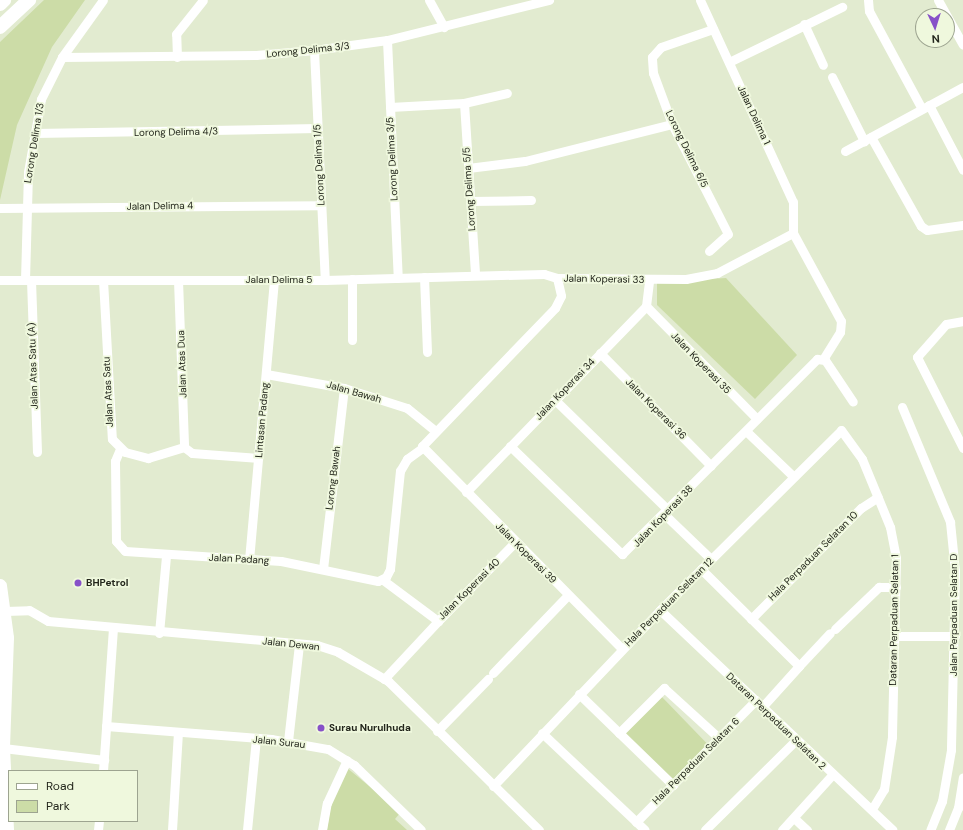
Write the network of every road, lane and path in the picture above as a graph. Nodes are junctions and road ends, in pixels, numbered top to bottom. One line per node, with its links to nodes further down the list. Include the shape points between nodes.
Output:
1 (4, 0): 10 (main road)
2 (29, 0): 13 (main road)
3 (103, 0): 19 (street, Lorong Delima 1/3)
4 (203, 0): 20 (street, via 176,34)
5 (429, 0): 14 (street)
6 (550, 0): 14 (street, Lorong Delima 3/3)
7 (700, 0): 15 (street, Jalan Delima 1)
8 (868, 0): 27 (street, via 869,11)
9 (938, 0): 17 (street)
10 (0, 4)
11 (842, 7): 12 (street)
12 (804, 24): 21 (street); 22 (street)
13 (0, 27)
14 (444, 27): 16 (street, Lorong Delima 3/3)
15 (713, 28): 21 (street, Jalan Delima 1); 29 (street, Lorong Delima 6/5, via 653,53 654,73)
16 (387, 40): 18 (street, Lorong Delima 3/3); 28 (street, Lorong Delima 3/5)
17 (963, 45)
18 (314, 50): 20 (street, Lorong Delima 3/3); 30 (street, Lorong Delima 1/5)
19 (62, 57): 20 (street, Lorong Delima 3/3); 31 (street, Lorong Delima 1/3, via 41,99)
20 (177, 57)
21 (729, 62): 42 (street, Jalan Delima 1, via 793,202)
22 (823, 65)
23 (832, 77): 32 (street)
24 (963, 87): 27 (street)
25 (507, 93): 26 (street)
26 (464, 103): 28 (street); 34 (street, Lorong Delima 5/5)
27 (926, 107): 32 (street); 35 (street)
28 (390, 108): 46 (street, Lorong Delima 3/5)
29 (672, 124): 34 (street, via 525,161); 43 (street, Lorong Delima 6/5, via 728,234)
30 (317, 128): 31 (street, Lorong Delima 4/3); 38 (street, Lorong Delima 1/5)
31 (35, 132): 40 (street, Lorong Delima 1/3)
32 (868, 139): 33 (street); 41 (street, via 921,226 927,230)
33 (845, 151)
34 (468, 168): 37 (street, Lorong Delima 5/5)
35 (963, 168)
36 (531, 200): 37 (street)
37 (470, 201): 44 (street, Lorong Delima 5/5)
38 (321, 205): 40 (street, Jalan Delima 4); 54 (street, Lorong Delima 1/5)
39 (0, 208): 40 (street, Jalan Delima 4)
40 (26, 208): 50 (street, Lorong Delima 1/3)
41 (963, 225)
42 (793, 233): 55 (street, Jalan Koperasi 33, via 710,276); 61 (street, via 841,321 840,332)
43 (709, 251)
44 (474, 275): 45 (street, Jalan Delima 5); 47 (street, Jalan Delima 5, via 544,274)
45 (424, 277): 46 (street, Jalan Delima 5); 59 (street)
46 (398, 278): 48 (street, Jalan Delima 5)
47 (558, 278): 55 (street, Jalan Koperasi 33); 68 (street, Jalan Koperasi 33, via 561,296 556,308)
48 (352, 279): 54 (street, Jalan Delima 5); 58 (street)
49 (0, 280): 50 (street, Jalan Delima 5)
50 (28, 280): 51 (street, Jalan Delima 5); 76 (street, Jalan Atas Satu (A))
51 (103, 280): 52 (street, Jalan Delima 5); 75 (street, Jalan Atas Satu, via 110,434)
52 (178, 280): 53 (street, Jalan Delima 5); 72 (street, Jalan Atas Dua)
53 (274, 280): 54 (street, Jalan Delima 5); 62 (street, Lintasan Padang)
54 (325, 280)
55 (649, 280): 56 (street)
56 (646, 306): 60 (street, Jalan Koperasi 34); 67 (street, Jalan Koperasi 35)
57 (963, 321): 74 (street, via 946,324 919,352 917,360)
58 (352, 340)
59 (427, 352)
60 (600, 353): 64 (street, Jalan Koperasi 34); 78 (street, Jalan Koperasi 36)
61 (824, 358): 65 (street); 67 (street, Jalan Koperasi 38, via 817,359)
62 (266, 374): 63 (street, Jalan Bawah); 77 (street, Lintasan Padang)
63 (344, 388): 68 (street, Jalan Bawah, via 407,408); 87 (street, Lorong Bawah)
64 (555, 400): 71 (street, Jalan Koperasi 34); 82 (street)
65 (853, 402)
66 (902, 407): 100 (street, Jalan Perpaduan Selatan D, via 950,522 955,571)
67 (757, 420): 69 (street, Jalan Koperasi 38)
68 (434, 430): 73 (street, Jalan Koperasi 33)
69 (746, 431): 78 (street, Jalan Koperasi 38); 79 (street)
70 (849, 438): 79 (street, Hala Perpaduan Selatan 12, via 841,430); 81 (street, Dataran Perpaduan Selatan 1)
71 (510, 446): 80 (street, Jalan Koperasi 34); 82 (street, Jalan Koperasi 38, via 620,554 626,553)
72 (184, 447): 75 (street, via 148,458); 77 (street, via 192,453)
73 (422, 448): 80 (street, Jalan Koperasi 39); 89 (street, Jalan Koperasi 33, via 407,459 400,471 390,569)
74 (963, 448)
75 (120, 449): 84 (street, Jalan Padang, via 115,461 116,522 120,548)
76 (37, 452)
77 (258, 458): 86 (street, Lintasan Padang)
78 (711, 466): 82 (street, Jalan Koperasi 38)
79 (794, 477): 85 (street, Hala Perpaduan Selatan 12)
80 (466, 492): 83 (street, Jalan Koperasi 39)
81 (878, 497): 91 (street, Dataran Perpaduan Selatan 1, via 894,542); 95 (street, Hala Perpaduan Selatan 10, via 862,508)
82 (666, 512): 85 (street)
83 (515, 542): 92 (street, Jalan Koperasi 39); 96 (street, Jalan Koperasi 40)
84 (166, 556): 86 (street, Jalan Padang); 98 (street)
85 (711, 559): 88 (street, Hala Perpaduan Selatan 12)
86 (249, 560): 87 (street, Jalan Padang)
87 (323, 569): 89 (street, Jalan Padang)
88 (701, 569): 93 (street, Hala Perpaduan Selatan 12); 95 (street)
89 (383, 580): 96 (street, Jalan Koperasi 40)
90 (0, 586): 94 (main road)
91 (896, 587): 99 (street, Dataran Perpaduan Selatan 1); 103 (street, Hala Perpaduan Selatan 6, via 879,587)
92 (568, 595): 102 (street, Jalan Koperasi 39); 108 (street)
93 (660, 610): 102 (street, Hala Perpaduan Selatan 12); 106 (street, Dataran Perpaduan Selatan 2)
94 (5, 611): 97 (street, Jalan Dewan, via 26,609 43,621); 116 (main road, via 7,682)
95 (751, 619): 103 (street)
96 (438, 621): 104 (street)
97 (113, 628): 98 (street, Jalan Dewan); 107 (street)
98 (159, 633): 101 (street, Jalan Dewan)
99 (895, 636): 100 (street); 124 (street, Dataran Perpaduan Selatan 1, via 892,737 884,789)
100 (955, 636): 139 (street, Jalan Perpaduan Selatan D, via 949,762 942,801)
101 (298, 644): 104 (street, Jalan Dewan, via 338,652); 115 (street)
102 (622, 649): 105 (street, Hala Perpaduan Selatan 12)
103 (799, 666): 106 (street, Hala Perpaduan Selatan 6)
104 (384, 679): 108 (street, Jalan Dewan)
105 (579, 694): 110 (street, Hala Perpaduan Selatan 12); 111 (street)
106 (760, 703): 113 (street, Hala Perpaduan Selatan 6); 114 (street, Dataran Perpaduan Selatan 2)
107 (106, 726): 109 (street, Jalan Surau); 117 (street)
108 (437, 731): 123 (street, Jalan Dewan)
109 (178, 732): 112 (street, Jalan Surau); 129 (street)
110 (542, 733): 123 (street, Hala Perpaduan Selatan 12); 127 (street)
111 (619, 733): 113 (street, via 664,688); 122 (street)
112 (256, 738): 115 (street, Jalan Surau); 130 (street)
113 (719, 738): 122 (street, Hala Perpaduan Selatan 6)
114 (796, 740): 120 (street, Dataran Perpaduan Selatan 2); 135 (street)
115 (288, 741): 118 (street, Jalan Surau, via 328,749)
116 (3, 748): 117 (street); 128 (main road)
117 (104, 760): 119 (street)
118 (347, 760): 131 (street, via 327,803); 132 (street, Jalan Surau)
119 (103, 770)
120 (832, 776): 124 (street, Dataran Perpaduan Selatan 2); 126 (street)
121 (963, 777): 125 (street)
122 (673, 785): 127 (street, Hala Perpaduan Selatan 6)
123 (493, 786): 133 (street, Jalan Dewan)
124 (872, 809): 138 (street, Dataran Perpaduan Selatan 2)
125 (960, 809): 140 (street)
126 (794, 818): 136 (street); 137 (street)
127 (636, 822): 134 (street)
128 (7, 830)
129 (172, 830)
130 (247, 830)
131 (322, 830)
132 (421, 830)
133 (539, 830)
134 (645, 830)
135 (705, 830)
136 (782, 830)
137 (807, 830)
138 (893, 830)
139 (930, 830)
140 (949, 830)

